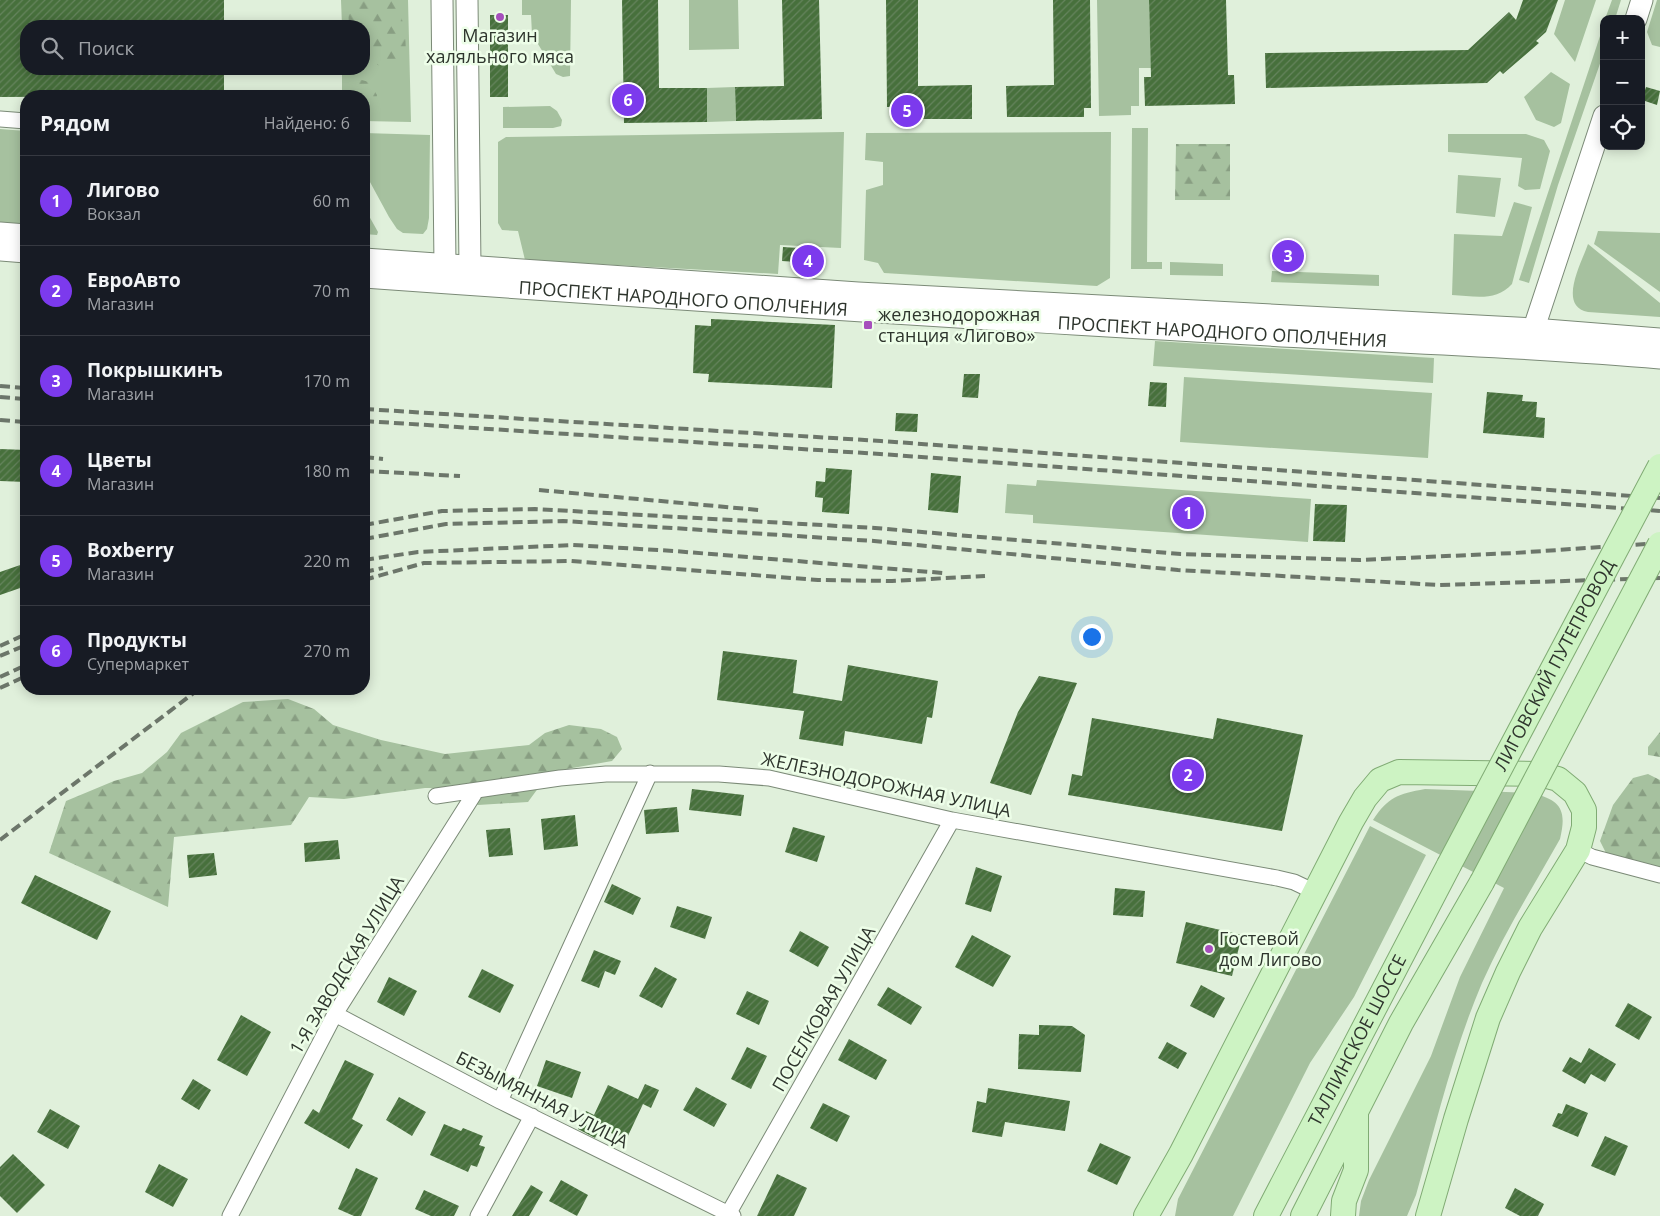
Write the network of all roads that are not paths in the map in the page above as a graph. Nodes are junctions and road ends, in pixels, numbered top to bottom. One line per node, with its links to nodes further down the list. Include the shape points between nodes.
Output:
1 (442, 0): 13 (main road)
2 (467, 0): 14 (main road)
3 (1642, 0): 4 (main road)
4 (1637, 15)
5 (0, 119): 6 (street)
6 (20, 121)
7 (1600, 128): 17 (main road)
8 (0, 233): 9 (main road)
9 (20, 235)
10 (0, 250): 11 (main road)
11 (20, 252)
12 (370, 259): 13 (main road, ПРОСПЕКТ НАРОДНОГО ОПОЛЧЕНИЯ)
13 (445, 265): 14 (main road, ПРОСПЕКТ НАРОДНОГО ОПОЛЧЕНИЯ); 16 (main road)
14 (470, 266): 16 (main road); 17 (main road, ПРОСПЕКТ НАРОДНОГО ОПОЛЧЕНИЯ)
15 (370, 277): 16 (main road, ПРОСПЕКТ НАРОДНОГО ОПОЛЧЕНИЯ)
16 (456, 284): 17 (main road, ПРОСПЕКТ НАРОДНОГО ОПОЛЧЕНИЯ, via 1249,334)
17 (1531, 339): 18 (main road, ПРОСПЕКТ НАРОДНОГО ОПОЛЧЕНИЯ); 19 (main road, ПРОСПЕКТ НАРОДНОГО ОПОЛЧЕНИЯ)
18 (1660, 339)
19 (1660, 358)
20 (1660, 466): 27 (main road, ЛИГОВСКИЙ ПУТЕПРОВОД, bridge)
21 (1660, 544): 29 (main road, ЛИГОВСКИЙ ПУТЕПРОВОД, bridge)
22 (650, 773): 23 (street, ЖЕЛЕЗНОДОРОЖНАЯ УЛИЦА, via 560,778); 25 (street, ЖЕЛЕЗНОДОРОЖНАЯ УЛИЦА, via 769,778); 32 (street)
23 (476, 791): 24 (street, ЖЕЛЕЗНОДОРОЖНАЯ УЛИЦА); 31 (street, 1-Я ЗАВОДСКАЯ УЛИЦА)
24 (436, 796)
25 (952, 820): 30 (street, ЖЕЛЕЗНОДОРОЖНАЯ УЛИЦА); 37 (street, ПОСЕЛКОВАЯ УЛИЦА)
26 (1578, 850): 28 (street); 30 (main road, via 1584,827 1584,810 1575,792 1558,779 1539,774 1400,772 1380,780 1365,798); 46 (main road, via 1530,928 1499,991 1475,1056)
27 (1450, 865): 36 (main road, ТАЛЛИНСКОЕ ШОССЕ)
28 (1660, 875)
29 (1482, 882): 33 (main road, ТАЛЛИНСКОЕ ШОССЕ, via 1401,1022)
30 (1305, 887): 35 (main road)
31 (335, 1014): 32 (street, БЕЗЫМЯННАЯ УЛИЦА); 38 (street, 1-Я ЗАВОДСКАЯ УЛИЦА)
32 (500, 1101): 34 (street, БЕЗЫМЯННАЯ УЛИЦА)
33 (1356, 1111): 44 (main road, ТАЛЛИНСКОЕ ШОССЕ); 45 (main road, via 1356,1170 1344,1201)
34 (532, 1116): 37 (street, БЕЗЫМЯННАЯ УЛИЦА); 39 (street)
35 (1168, 1176): 40 (main road); 41 (main road)
36 (1285, 1179): 42 (main road); 43 (main road, ТАЛЛИНСКОЕ ШОССЕ)
37 (730, 1215)
38 (230, 1216)
39 (478, 1216)
40 (1146, 1216)
41 (1160, 1216)
42 (1256, 1216)
43 (1266, 1216)
44 (1303, 1216)
45 (1343, 1216)
46 (1428, 1216)

